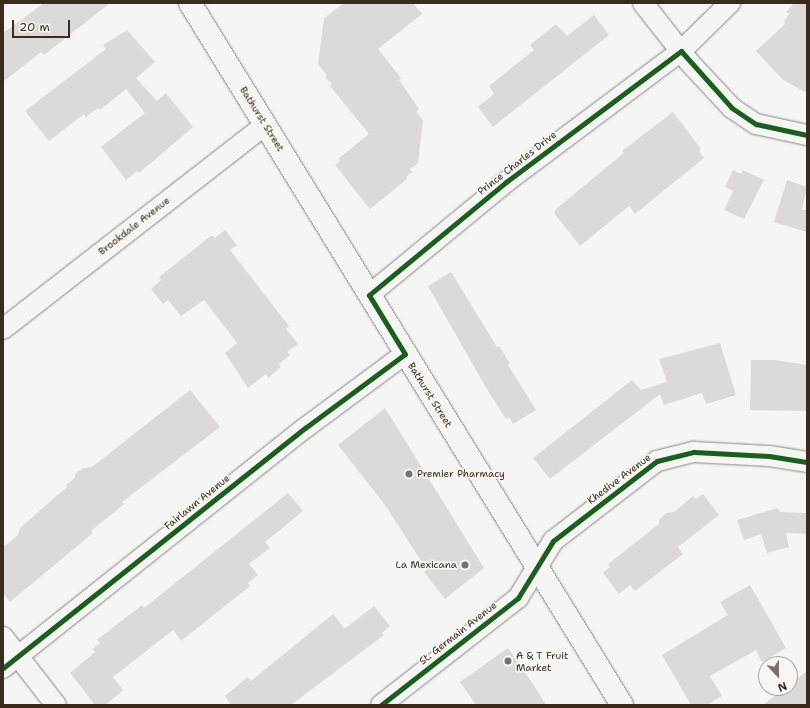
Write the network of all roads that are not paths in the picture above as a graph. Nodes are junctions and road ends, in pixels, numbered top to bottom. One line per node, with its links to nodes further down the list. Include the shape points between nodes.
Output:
1 (190, 3): 5 (main road, Bathurst Street)
2 (643, 3): 4 (street)
3 (730, 3): 4 (street, Prince Charles Drive)
4 (681, 51): 6 (street, via 732,108 756,124); 7 (street, Prince Charles Drive, via 506,182)
5 (266, 124): 7 (main road, Bathurst Street); 8 (street, Brookdale Avenue)
6 (807, 135)
7 (369, 295): 9 (main road, Bathurst Street)
8 (3, 329)
9 (405, 354): 11 (main road, Bathurst Street); 13 (street, Fairlawn Avenue, via 305,428)
10 (807, 462): 11 (street, Khedive Avenue, via 769,456 694,452 657,461 553,541)
11 (536, 568): 15 (street, St. Germain Avenue, via 518,598); 16 (main road, Bathurst Street)
12 (3, 637): 13 (street)
13 (11, 662): 14 (street)
14 (56, 705)
15 (381, 705)
16 (622, 705)

